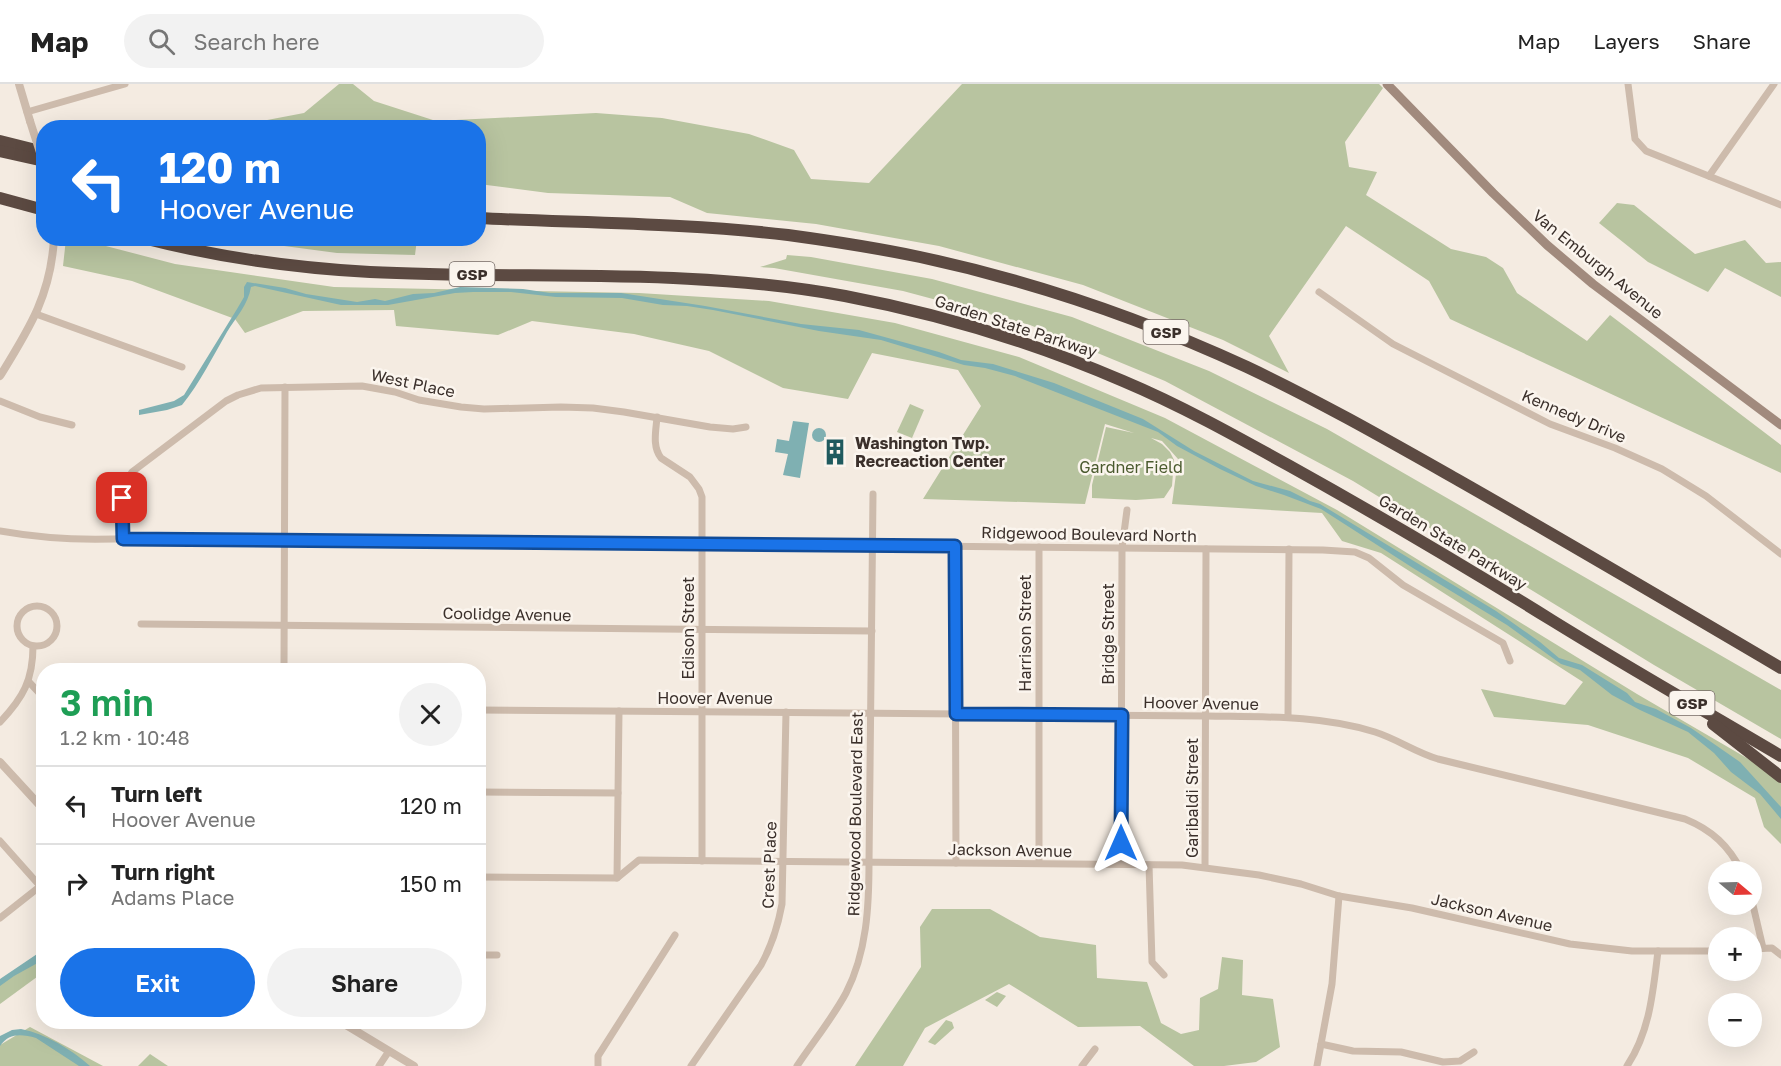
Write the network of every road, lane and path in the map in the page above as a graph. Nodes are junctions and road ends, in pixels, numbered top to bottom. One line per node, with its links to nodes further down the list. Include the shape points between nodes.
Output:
1 (20, 84): 6 (street)
2 (125, 84): 6 (street)
3 (1387, 84): 27 (main road, Van Emburgh Avenue, via 1554,251)
4 (1628, 84): 12 (street, via 1635,139 1640,146 1653,155)
5 (1774, 84): 12 (street)
6 (28, 116): 7 (street, bridge)
7 (36, 140)
8 (0, 141): 9 (highway)
9 (36, 150)
10 (0, 151): 11 (highway)
11 (36, 161)
12 (1709, 176): 14 (street)
13 (0, 198): 15 (highway)
14 (1781, 205)
15 (36, 208)
16 (486, 218): 50 (highway, GSP, via 707,228 840,243 980,271 1125,317 1249,368 1325,407)
17 (54, 246): 20 (street, via 49,279)
18 (180, 246): 47 (highway, Garden State Parkway / GSP, via 251,260 340,270 660,276 739,282 845,296 948,319 1074,361 1197,415 1407,532)
19 (1319, 292): 41 (street, Kennedy Drive, via 1393,344 1550,424 1662,469 1706,496)
20 (36, 314): 21 (street); 22 (street)
21 (182, 367)
22 (0, 376)
23 (285, 387): 25 (street, West Place, via 362,386 461,407 593,408); 32 (street, West Place, via 261,388 232,398 138,466 124,488); 33 (street)
24 (0, 401): 26 (street)
25 (657, 417): 28 (street, West Place, via 710,427); 34 (street, Edison Street, via 658,453 690,477 699,489 703,506)
26 (72, 425)
27 (1781, 425)
28 (746, 428)
29 (873, 494): 35 (street, Ridgewood Boulevard East)
30 (1127, 510): 38 (street)
31 (0, 531): 32 (street, Ridgewood Boulevard North, via 78,540)
32 (123, 539): 33 (street, Ridgewood Boulevard North)
33 (284, 540): 34 (street, Ridgewood Boulevard North); 43 (street)
34 (702, 544): 35 (street, Ridgewood Boulevard North); 44 (street, Edison Street)
35 (873, 545): 36 (street, Ridgewood Boulevard North); 45 (street, Ridgewood Boulevard East)
36 (955, 546): 37 (street, Ridgewood Boulevard North); 58 (street)
37 (1039, 547): 38 (street, Ridgewood Boulevard North); 59 (street, Harrison Street)
38 (1122, 548): 39 (street, Ridgewood Boulevard North); 60 (street, Bridge Street)
39 (1206, 549): 40 (street, Ridgewood Boulevard North); 61 (street, Garibaldi Street)
40 (1289, 549): 48 (street, Ridgewood Boulevard North, via 1355,552 1369,558 1403,585 1503,643); 62 (street)
41 (1781, 555)
42 (141, 624): 43 (street, Coolidge Avenue)
43 (284, 625): 44 (street, Coolidge Avenue); 49 (street)
44 (702, 629): 45 (street, Coolidge Avenue); 55 (street, Edison Street)
45 (872, 631): 57 (street, Ridgewood Boulevard East)
46 (33, 646): 46 (street, via 50,641 56,630 55,618 40,607 27,609 18,619 22,639); 51 (street)
47 (1602, 651): 64 (highway, Garden State Parkway / GSP); 66 (highway, via 1714,725)
48 (1510, 662)
49 (284, 663)
50 (1781, 668)
51 (28, 682): 52 (street); 63 (street)
52 (36, 690)
53 (486, 710): 54 (street, Hoover Avenue)
54 (619, 711): 55 (street, Hoover Avenue); 68 (street)
55 (702, 712): 56 (street, Hoover Avenue); 71 (street, Edison Street)
56 (786, 712): 57 (street, Hoover Avenue); 72 (street, Crest Place)
57 (871, 713): 58 (street, Hoover Avenue); 74 (street, Ridgewood Boulevard East)
58 (956, 714): 59 (street, Hoover Avenue); 75 (street)
59 (1039, 714): 60 (street, Hoover Avenue); 76 (street, Harrison Street)
60 (1122, 715): 61 (street, Hoover Avenue); 77 (street, Bridge Street)
61 (1206, 716): 62 (street, Hoover Avenue); 79 (street, Garibaldi Street)
62 (1288, 717): 73 (street, Hoover Avenue, via 1376,732 1438,759 1685,819 1709,831)
63 (0, 722)
64 (1781, 756)
65 (0, 762): 69 (street)
66 (1781, 777)
67 (486, 792): 68 (street)
68 (618, 793): 82 (street)
69 (36, 801)
70 (0, 841): 81 (street)
71 (702, 861): 72 (street, Jackson Avenue); 82 (street, Jackson Avenue, via 639,860)
72 (783, 861): 74 (street, Jackson Avenue); 103 (street, Crest Place, via 781,913 770,950)
73 (1736, 861)
74 (870, 862): 75 (street, Jackson Avenue); 104 (street, Ridgewood Boulevard East, via 867,917 859,960 846,993)
75 (956, 863): 76 (street, Jackson Avenue)
76 (1039, 863): 77 (street, Jackson Avenue)
77 (1121, 864): 78 (street, Jackson Avenue)
78 (1149, 865): 79 (street, Jackson Avenue); 94 (street, via 1152,962)
79 (1205, 867): 84 (street, Jackson Avenue, via 1301,884)
80 (486, 878): 82 (street)
81 (36, 879)
82 (617, 879)
83 (36, 890): 86 (street)
84 (1339, 896): 89 (street, Jackson Avenue, via 1412,908 1570,944); 96 (street, via 1332,984)
85 (1755, 915): 88 (street)
86 (0, 918)
87 (675, 935): 102 (street, via 598,1056)
88 (1763, 948): 93 (street, via 1772,948)
89 (1658, 951): 90 (street, Jackson Avenue); 107 (street, via 1646,1027)
90 (1708, 951)
91 (486, 955): 92 (street)
92 (497, 955)
93 (1781, 955)
94 (1164, 975)
95 (353, 1029): 98 (street)
96 (1322, 1044): 99 (street, via 1353,1051 1401,1052 1443,1062 1460,1061); 106 (street)
97 (1095, 1049): 105 (street)
98 (389, 1051): 100 (street); 101 (street)
99 (1474, 1052)
100 (380, 1066)
101 (414, 1066)
102 (598, 1066)
103 (691, 1066)
104 (797, 1066)
105 (1082, 1066)
106 (1317, 1066)
107 (1627, 1066)

